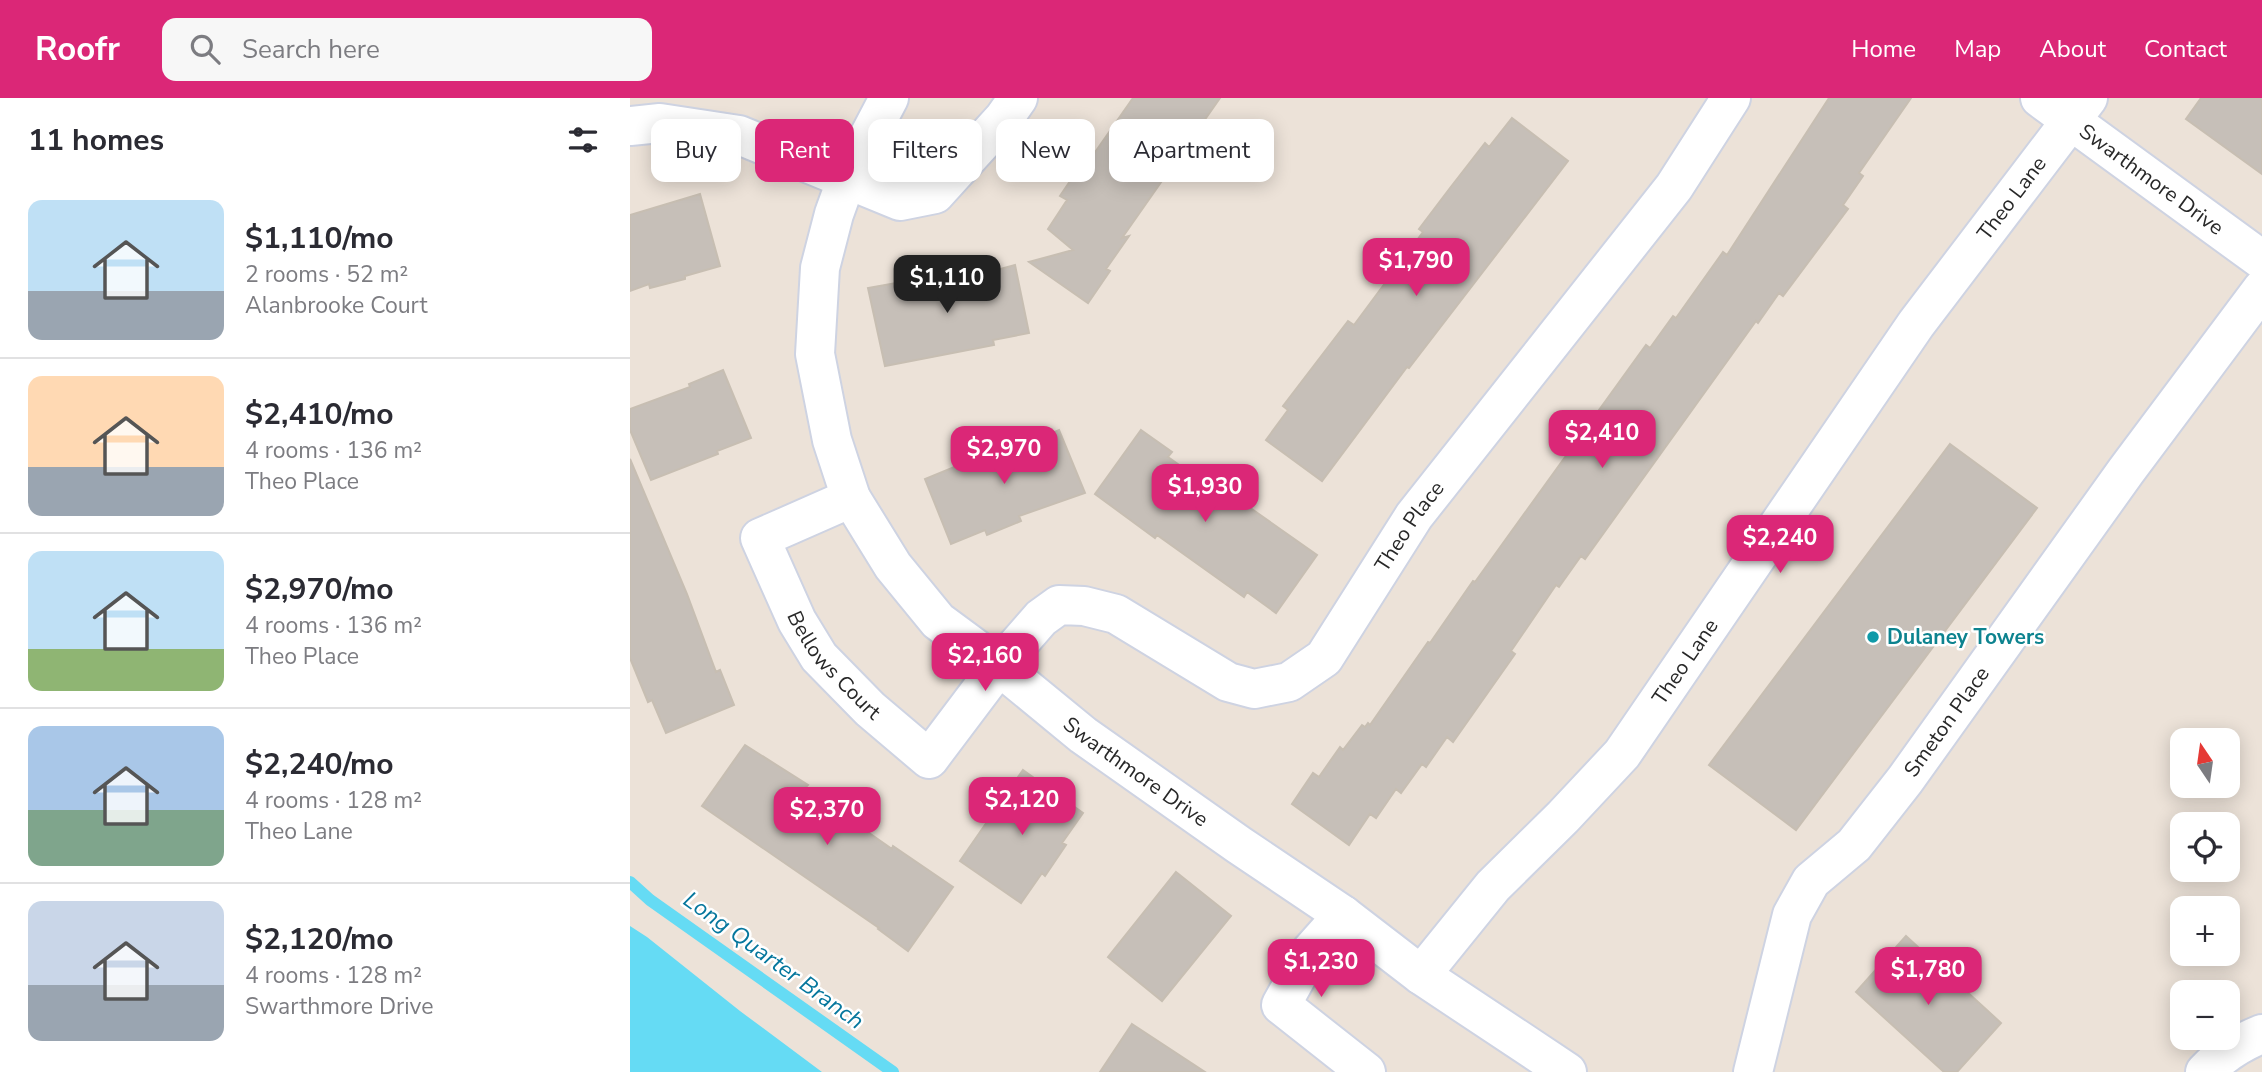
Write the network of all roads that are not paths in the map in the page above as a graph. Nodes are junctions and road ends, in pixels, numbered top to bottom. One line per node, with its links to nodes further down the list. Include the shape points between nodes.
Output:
1 (889, 98): 7 (street, Swarthmore Drive)
2 (1018, 98): 8 (street, via 934,194 900,201)
3 (1731, 98): 13 (street, Theo Place, via 1674,187 1414,516 1324,658 1289,682 1254,689 1228,682 1116,614 1059,605 1041,618)
4 (2066, 105): 10 (street, Swarthmore Drive); 15 (street, Theo Lane, via 1622,754 1493,886)
5 (630, 126): 6 (street, via 660,123)
6 (755, 141)
7 (854, 165)
8 (854, 181)
9 (846, 182): 12 (street, Swarthmore Drive, via 820,268 815,354 832,440)
10 (2262, 260)
11 (2262, 289): 19 (street, Smeton Place, via 1905,780 1854,845 1811,881 1792,915)
12 (851, 498): 13 (street, Swarthmore Drive, via 893,566 938,621); 13 (street, Bellows Court, via 760,538 797,621 819,657 929,759)
13 (999, 666): 14 (street, Swarthmore Drive, via 1146,781)
14 (1343, 915): 15 (street, Swarthmore Drive); 17 (street, via 1311,951 1281,1005)
15 (1421, 975): 18 (street, Swarthmore Drive)
16 (2262, 1034): 20 (street, via 2238,1043)
17 (1366, 1072)
18 (1567, 1072)
19 (1753, 1072)
20 (2205, 1072)

